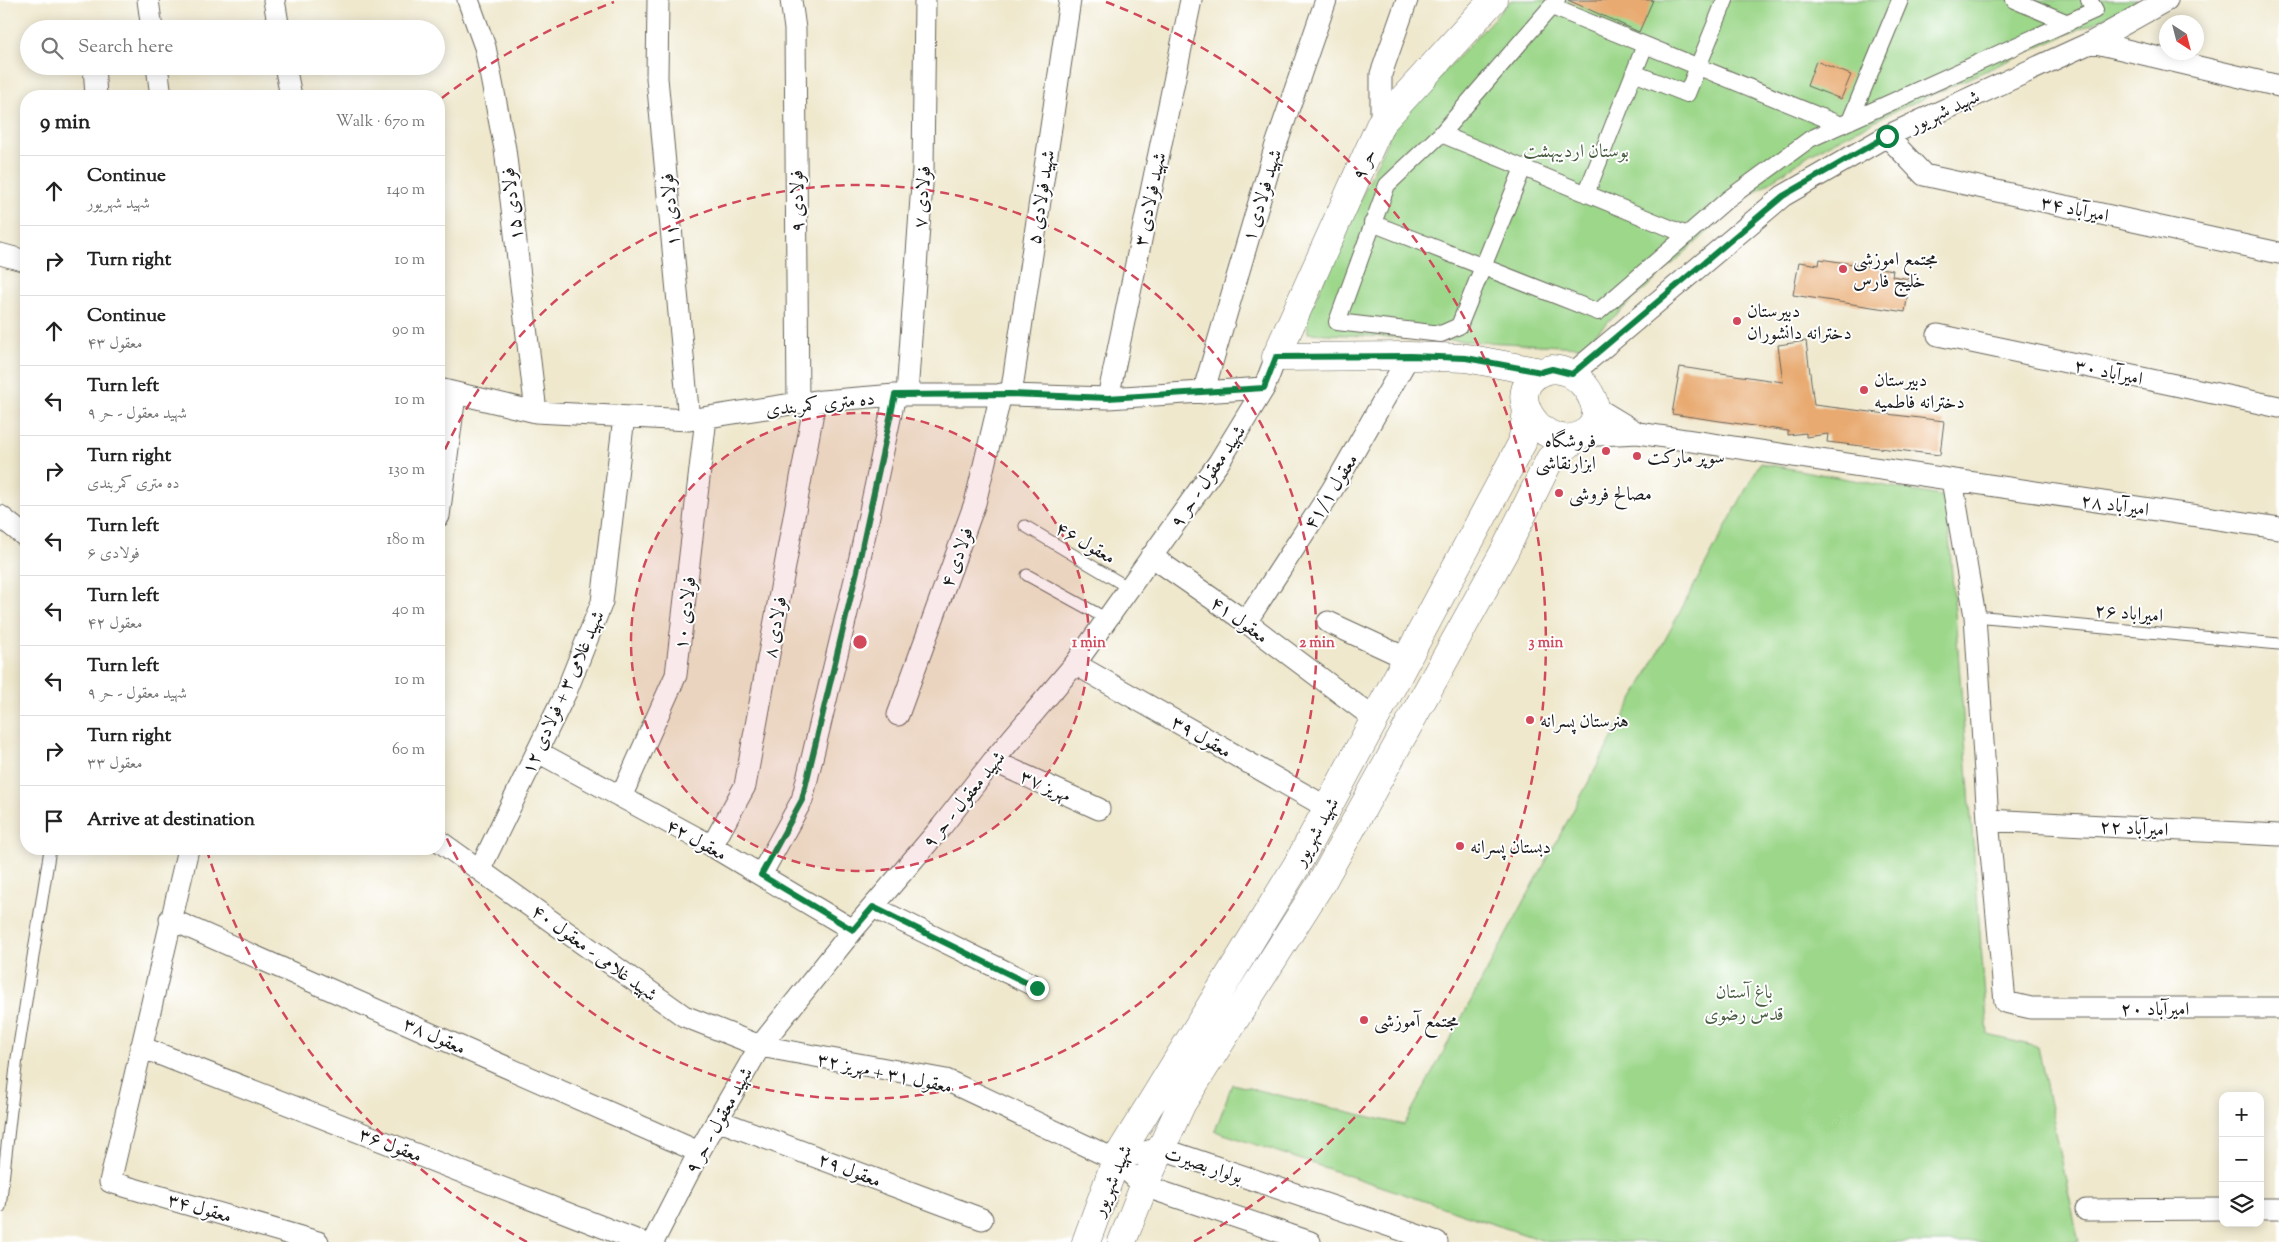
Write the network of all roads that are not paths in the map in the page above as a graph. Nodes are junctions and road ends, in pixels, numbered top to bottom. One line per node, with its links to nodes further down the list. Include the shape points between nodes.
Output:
1 (148, 0): 18 (street)
2 (274, 0): 19 (street)
3 (468, 0): 60 (street, فولادی ۱۵, via 485,47 505,149)
4 (658, 0): 62 (street, فولادی ۱۱, via 657,78)
5 (791, 0): 56 (street, فولادی ۹, via 795,29)
6 (925, 0): 53 (street, فولادی ۷, via 923,170)
7 (1070, 0): 54 (street, شهید فولادی ۵)
8 (1191, 0): 55 (street, شهید فولادی ۳)
9 (1326, 0): 52 (street, شهید فولادی ۱, via 1275,148)
10 (1406, 0): 32 (street, via 1381,74)
11 (1493, 0): 32 (street, حر ۹)
12 (1725, 0): 23 (street)
13 (1900, 0): 33 (street)
14 (2014, 0): 20 (street)
15 (2089, 0): 20 (street, via 2095,10)
16 (2167, 0): 21 (street, شهید شهریور)
17 (1554, 4): 22 (street); 34 (street)
18 (151, 20)
19 (277, 20)
20 (2068, 22): 33 (street)
21 (2092, 42): 28 (street); 35 (street, شهید شهریور)
22 (1645, 45): 23 (street); 24 (street)
23 (1698, 66): 24 (street, via 1687,94); 33 (street)
24 (1634, 73): 37 (street)
25 (95, 75): 29 (street)
26 (158, 75): 30 (street)
27 (286, 75): 31 (street)
28 (2279, 86)
29 (96, 90)
30 (160, 90)
31 (289, 90)
32 (1381, 123): 46 (street, حر ۹)
33 (1846, 123): 39 (street, via 1810,139)
34 (1441, 134): 36 (street); 38 (street, via 1387,185)
35 (1887, 136): 40 (street, امیرآباد ۳۴, via 1924,175); 49 (street, شهید شهریور, via 1783,196)
36 (1523, 168): 37 (street); 43 (street)
37 (1586, 194): 39 (street)
38 (1372, 223): 43 (street); 43 (street, via 1337,322 1441,334 1459,326)
39 (1687, 235): 43 (street, via 1598,312)
40 (2279, 253)
41 (0, 254): 42 (street)
42 (20, 259)
43 (1483, 267)
44 (1938, 335): 59 (street, امیرآباد ۳۰)
45 (1410, 356): 46 (street); 47 (street); 76 (street, معقول ۴۱/۱, via 1332,490)
46 (1276, 357): 50 (street, شهید معقول - حر ۹)
47 (1466, 358): 48 (street); 57 (street)
48 (1541, 372): 49 (street, via 1552,369); 57 (street, via 1530,378 1525,389)
49 (1572, 374): 58 (street, via 1588,388)
50 (1264, 388): 52 (street, ده متری کمربندی); 71 (street, شهید معقول - حر ۹, via 1219,462)
51 (447, 392): 60 (street, ده متری کمربندی); 63 (street)
52 (1203, 393): 55 (street, ده متری کمربندی)
53 (901, 394): 54 (street, ده متری کمربندی); 56 (street, ده متری کمربندی); 95 (street, فولادی ۷, via 802,800)
54 (1006, 394): 55 (street, ده متری کمربندی); 81 (street, فولادی ۴, via 975,503)
55 (1108, 398)
56 (807, 402): 62 (street, ده متری کمربندی); 91 (street, فولادی ۸, via 745,786)
57 (1526, 406): 65 (street, via 1532,420 1547,434 1567,439); 79 (street, شهید شهریور, via 1522,443)
58 (1595, 407): 64 (street); 65 (street, via 1589,430)
59 (2279, 407)
60 (536, 412): 61 (street, ده متری کمربندی)
61 (624, 416): 62 (street, ده متری کمربندی); 83 (street, شهید غلامی ۳ + فولادی ۱۲, via 602,602)
62 (698, 419): 85 (street, فولادی ۱۰, via 676,675)
63 (445, 423)
64 (1638, 433): 65 (street); 66 (street, امیرآباد ۲۸)
65 (1579, 436): 104 (street, شهید شهریور, via 1550,460 1504,552 1323,880 1182,1103)
66 (1952, 480): 69 (street, امیرآباد ۲۸); 74 (street)
67 (0, 516): 70 (street)
68 (1025, 526): 73 (lane, معقول ۴۶)
69 (2279, 528)
70 (20, 532)
71 (1151, 556): 73 (street, شهید معقول - حر ۹); 76 (street, معقول ۴۱)
72 (1027, 575): 75 (lane)
73 (1129, 588): 75 (street, شهید معقول - حر ۹)
74 (1975, 616): 78 (lane, امیراباد ۲۶); 88 (street)
75 (1107, 619): 80 (street, شهید معقول - حر ۹)
76 (1246, 622): 82 (street, معقول ۴۱)
77 (1328, 622): 79 (street)
78 (2279, 644)
79 (1408, 659): 82 (street, شهید شهریور)
80 (1076, 664): 84 (street, شهید معقول - حر ۹); 86 (street, معقول ۳۹)
81 (898, 715)
82 (1375, 719): 86 (street, شهید شهریور)
83 (538, 752): 85 (street, معقول ۴۲); 94 (street, شهید غلامی ۳ + فولادی ۱۲)
84 (993, 761): 87 (street, مهریز ۳۷); 96 (street, شهید معقول - حر ۹)
85 (621, 797): 91 (street, معقول ۴۲)
86 (1328, 808): 106 (street, شهید شهریور, via 1297,865)
87 (1099, 809)
88 (1988, 820): 89 (street, امیرآباد ۲۲); 100 (street, امیرآباد ۲۰, via 2005,1002 2031,1008)
89 (2279, 835)
90 (445, 845): 94 (street, شهید غلامی - معقول ۴۰)
91 (712, 846): 95 (street, معقول ۴۲)
92 (49, 855): 108 (lane, via 17,1058)
93 (186, 855): 97 (street)
94 (480, 869): 101 (street, شهید غلامی - معقول ۴۰, via 684,1016)
95 (761, 875): 98 (street, معقول ۴۲)
96 (873, 907): 98 (street, شهید معقول - حر ۹); 99 (street)
97 (170, 919): 102 (street); 105 (street, معقول ۳۸)
98 (853, 930): 101 (street, شهید معقول - حر ۹)
99 (1037, 988)
100 (2279, 1008)
101 (760, 1046): 103 (street, شهید معقول - حر ۹); 106 (street, معقول ۳۱ + مهریز ۳۲, via 946,1080)
102 (141, 1047): 114 (street, معقول ۳۴, via 110,1182); 115 (street, معقول ۳۶)
103 (717, 1120): 105 (street, شهید معقول - حر ۹); 113 (street, معقول ۲۹)
104 (1160, 1148): 106 (street, بولوار بصیرت); 107 (street, شهید شهریور); 120 (street, بولوار بصیرت)
105 (699, 1152): 116 (street, شهید معقول - حر ۹)
106 (1116, 1160): 107 (street, بولوار بصیرت); 117 (street, شهید شهریور)
107 (1144, 1186): 118 (street, شهید شهریور); 119 (street, بولوار بصیرت)
108 (0, 1207)
109 (2219, 1209): 112 (street)
110 (2264, 1209): 111 (street)
111 (2279, 1209)
112 (2086, 1210)
113 (982, 1219)
114 (318, 1242)
115 (641, 1242)
116 (653, 1242)
117 (1086, 1242)
118 (1122, 1242)
119 (1310, 1242)
120 (1437, 1242)

